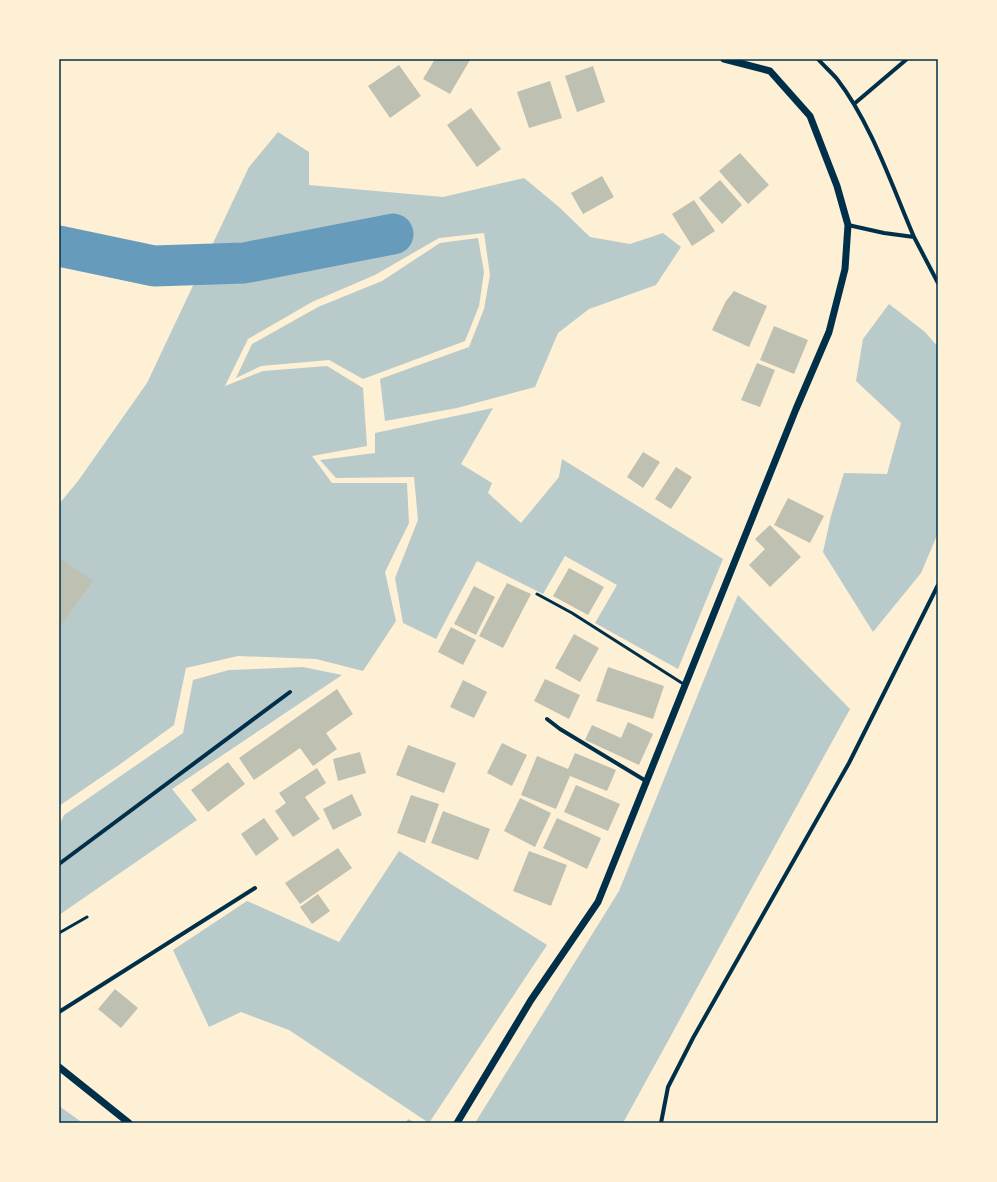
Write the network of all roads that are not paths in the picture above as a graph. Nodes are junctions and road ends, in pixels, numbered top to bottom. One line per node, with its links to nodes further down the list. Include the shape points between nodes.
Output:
1 (724, 59): 5 (street, via 770,71 810,116 837,186)
2 (818, 59): 4 (street)
3 (907, 59): 4 (street)
4 (854, 104): 6 (street)
5 (848, 225): 6 (street, via 884,234); 10 (street, via 845,269 829,332)
6 (914, 237): 7 (street)
7 (938, 283)
8 (938, 585): 22 (street, via 849,763 693,1038 668,1087)
9 (537, 594): 10 (lane, via 572,613)
10 (685, 685): 13 (street)
11 (290, 692): 14 (street)
12 (547, 719): 13 (street)
13 (646, 781): 21 (street, via 598,902 530,1000)
14 (59, 864)
15 (255, 888): 18 (street)
16 (87, 917): 17 (lane)
17 (59, 933)
18 (59, 1012)
19 (59, 1067): 20 (street)
20 (129, 1123)
21 (457, 1123)
22 (661, 1123)

